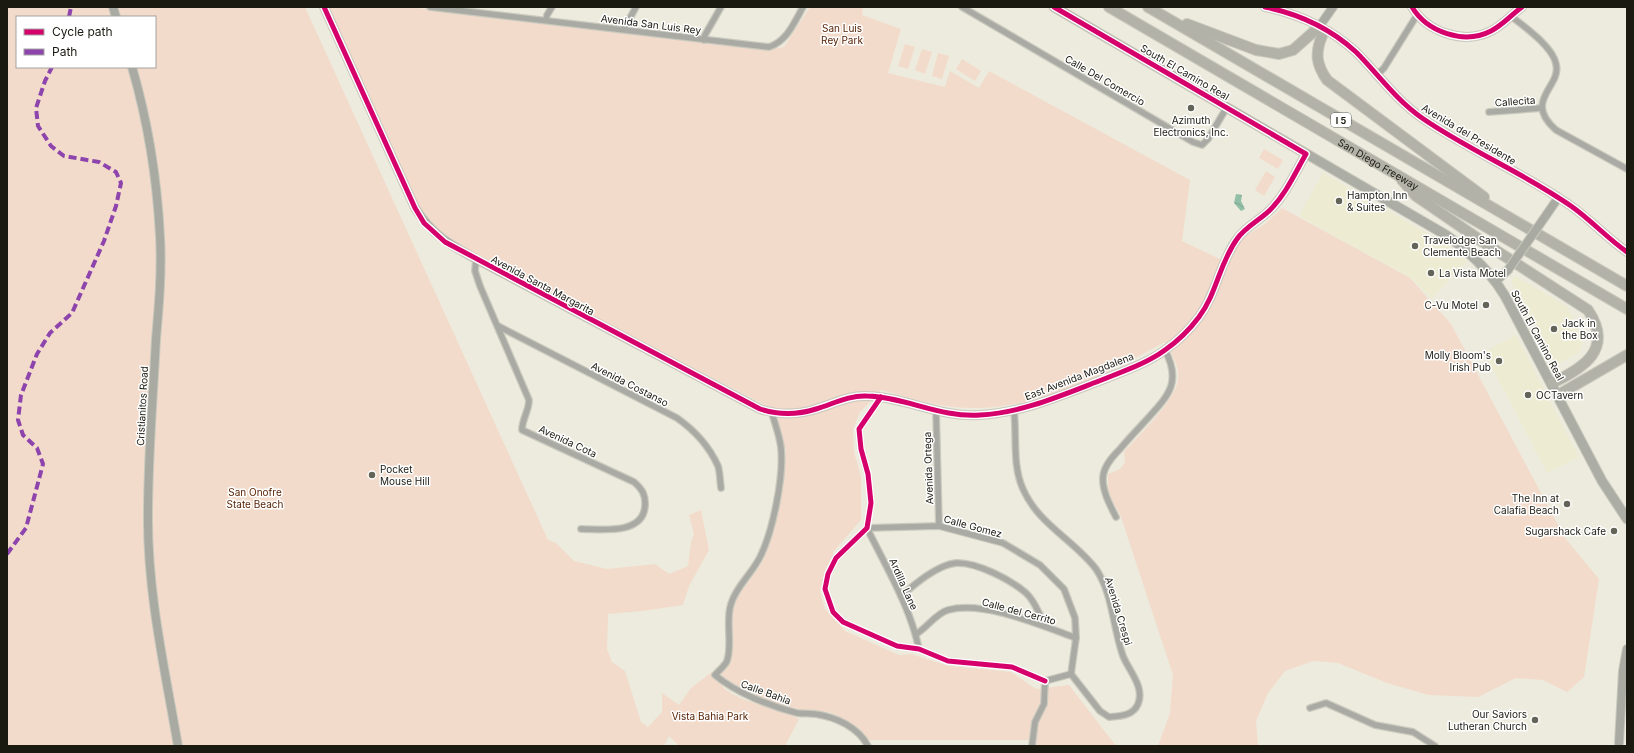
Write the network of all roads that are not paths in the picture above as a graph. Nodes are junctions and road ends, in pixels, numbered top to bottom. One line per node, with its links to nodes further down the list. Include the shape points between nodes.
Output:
1 (324, 7): 34 (street, Avenida Santa Margarita, via 424,223 445,242)
2 (430, 7): 15 (street, Avenida San Luis Rey)
3 (552, 7): 19 (street)
4 (636, 7): 21 (street)
5 (721, 7): 22 (street)
6 (803, 7): 22 (street, Avenida San Luis Rey, via 784,38 769,47)
7 (962, 7): 25 (street, Calle Del Comercio, via 1194,142 1202,145 1208,139)
8 (1054, 7): 25 (main road, South El Camino Real)
9 (1110, 7): 30 (highway, San Diego Freeway / I 5)
10 (1148, 7): 16 (highway, San Diego Freeway / I 5)
11 (1265, 7): 20 (street, Avenida del Presidente, via 1311,21)
12 (1333, 7): 20 (street)
13 (1412, 7): 17 (street)
14 (1520, 8): 18 (street)
15 (467, 9): 19 (street, Avenida San Luis Rey)
16 (1161, 15): 20 (highway, via 1256,50 1279,54 1293,50); 32 (highway, San Diego Freeway / I 5)
17 (1417, 15): 18 (street, via 1436,29 1461,37 1475,37 1489,32); 24 (street)
18 (1512, 17): 26 (street, via 1550,50 1557,64 1555,78 1545,93)
19 (546, 20): 21 (street, Avenida San Luis Rey)
20 (1319, 27): 24 (street, Avenida del Presidente, via 1342,40); 32 (highway, via 1322,36 1317,47 1317,61 1327,80)
21 (624, 30): 22 (street, Avenida San Luis Rey)
22 (704, 40)
23 (132, 68): 63 (street, Cristianitos Road, via 151,152 160,237 148,522 157,622)
24 (1377, 75): 31 (street, Avenida del Presidente, via 1421,118)
25 (1227, 107): 28 (main road, South El Camino Real)
26 (1542, 108): 27 (street, Callecita); 29 (street, via 1547,122 1556,130)
27 (1489, 112)
28 (1306, 154): 35 (main road, South El Camino Real, via 1446,235 1473,256); 39 (street, East Avenida Magdalena, via 1282,196 1269,211 1238,237 1223,263 1214,290 1199,317)
29 (1627, 169)
30 (1395, 172): 37 (highway, San Diego Freeway / I 5); 41 (highway, via 1416,196 1588,310 1595,320 1598,335 1591,358 1578,370)
31 (1558, 198): 33 (street, Avenida del Presidente); 35 (street, bridge, via 1508,270)
32 (1522, 226): 36 (highway, San Diego Freeway / I 5)
33 (1627, 252)
34 (476, 260): 38 (street, Avenida Cota, via 475,271); 46 (street, Avenida Santa Margarita)
35 (1496, 281): 41 (main road, South El Camino Real)
36 (1627, 286)
37 (1627, 309)
38 (498, 326): 47 (street, Avenida Costanso, via 690,427 702,440 718,467); 52 (street, Avenida Cota, via 530,400 530,408 522,423 522,430 634,482 643,493 645,508 636,523 627,528)
39 (1165, 350): 45 (street, East Avenida Magdalena, via 1125,371); 48 (street, via 1173,376 1170,392 1104,470 1103,485)
40 (1627, 355): 42 (highway)
41 (1552, 383): 42 (main road, South El Camino Real)
42 (1558, 395): 49 (main road, South El Camino Real, via 1602,481)
43 (881, 397): 44 (street, East Avenida Magdalena); 46 (street, Avenida Santa Margarita, via 849,397 815,410); 51 (street, via 859,429 870,496)
44 (936, 410): 45 (street, East Avenida Magdalena, via 979,415); 50 (street, Avenida Ortega)
45 (1014, 411): 59 (street, Avenida Crespi, via 1016,458 1022,488 1046,523 1081,551 1097,571 1123,657 1140,690 1138,705 1126,715 1109,717 1100,711)
46 (772, 413): 64 (street, Calle Bahia, via 781,455 781,475 772,522 761,555 734,595 730,606 729,650 726,662 715,675 736,691 798,713 825,716 846,724 858,732)
47 (721, 488)
48 (1116, 517)
49 (1627, 519)
50 (939, 526): 51 (street, Calle Gomez); 56 (street, Calle Gomez, via 1003,543 1040,565 1064,589 1075,618)
51 (867, 528): 53 (street, Ardilla Lane); 58 (street, via 836,558 828,574 825,589 830,606 838,618 848,624 896,646)
52 (581, 529)
53 (901, 596): 54 (street, via 930,573 955,563 970,565 990,571 1027,594 1041,617); 55 (street, Ardilla Lane)
54 (1037, 623): 55 (street, Calle del Cerrito, via 985,609 966,608 947,610); 56 (street, Calle del Cerrito)
55 (916, 634): 58 (street, Ardilla Lane)
56 (1076, 638): 59 (street, Calle Gomez)
57 (1627, 648): 62 (street, via 1623,670)
58 (919, 649): 60 (street, via 948,661 1012,667)
59 (1071, 674): 60 (street)
60 (1045, 681): 65 (street, via 1044,704 1035,722)
61 (1310, 708): 66 (street, via 1326,703 1375,725 1413,732)
62 (1620, 745)
63 (178, 746)
64 (868, 746)
65 (1032, 746)
66 (1435, 746)

